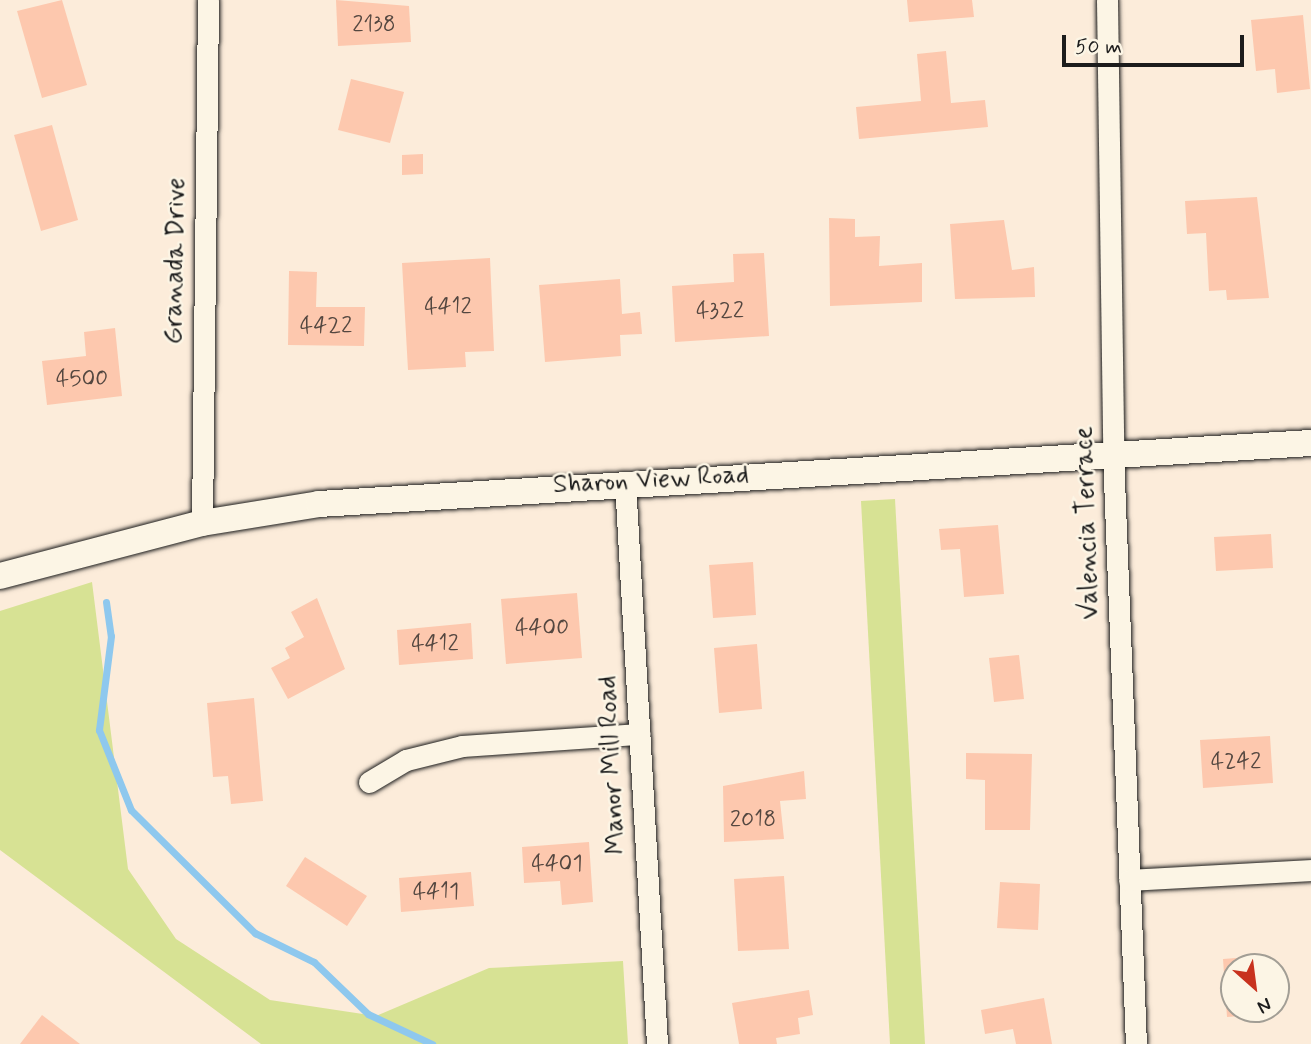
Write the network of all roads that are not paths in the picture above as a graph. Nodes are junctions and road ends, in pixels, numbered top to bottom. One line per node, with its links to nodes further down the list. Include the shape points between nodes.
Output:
1 (208, 0): 6 (street, Granada Drive)
2 (1107, 0): 4 (street, Valencia Terrace)
3 (1311, 443): 4 (street, Sharon View Road)
4 (1114, 454): 5 (street, Sharon View Road); 11 (street, Valencia Terrace)
5 (625, 482): 6 (street, Sharon View Road, via 319,504); 8 (street, Manor Mill Road)
6 (202, 523): 7 (street, Sharon View Road)
7 (0, 576)
8 (640, 734): 9 (street, via 462,746 406,760); 12 (street, Manor Mill Road)
9 (369, 782)
10 (1311, 870): 11 (street)
11 (1129, 880): 13 (street, Valencia Terrace)
12 (657, 1044)
13 (1136, 1044)

